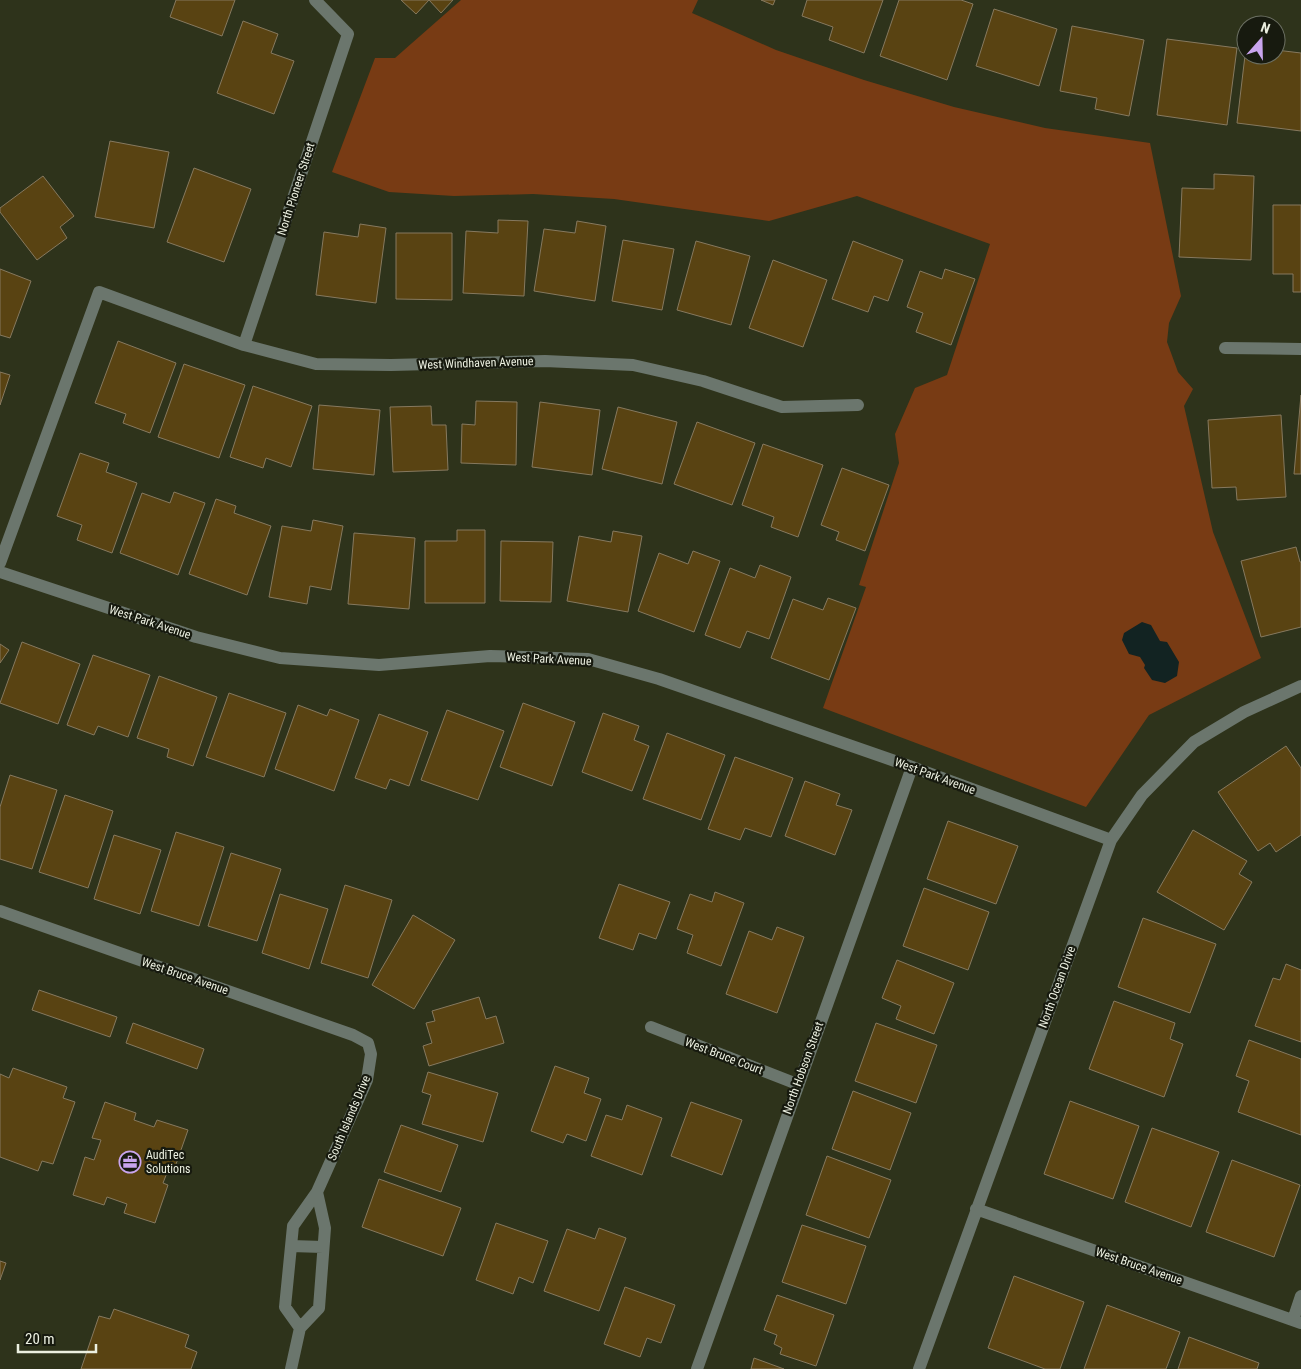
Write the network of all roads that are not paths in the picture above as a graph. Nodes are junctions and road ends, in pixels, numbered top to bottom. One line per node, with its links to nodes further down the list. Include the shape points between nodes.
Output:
1 (315, 0): 2 (street, North Pioneer Street, via 348,34)
2 (244, 345): 5 (street, West Windhaven Avenue, via 316,364 545,361 633,365 703,381 782,407); 6 (street, West Windhaven Avenue, via 100,292)
3 (1225, 348): 4 (street)
4 (1301, 349)
5 (858, 405)
6 (0, 563)
7 (0, 572): 9 (street, West Park Avenue, via 196,637 280,658 379,665 490,656 588,659 659,679)
8 (1300, 686): 10 (street, North Ocean Drive, via 1244,712 1194,742 1142,795)
9 (912, 767): 10 (street, West Park Avenue); 14 (street, North Hobson Street)
10 (1111, 840): 16 (street, North Ocean Drive)
11 (0, 911): 13 (street, West Bruce Avenue)
12 (651, 1027): 14 (street, West Bruce Court)
13 (368, 1043): 15 (street, South Islands Drive, via 371,1054 367,1080)
14 (798, 1084): 23 (street, North Hobson Street)
15 (317, 1192): 17 (street, South Islands Drive, via 293,1226); 18 (street, via 324,1228)
16 (976, 1209): 20 (street, West Bruce Avenue); 24 (street, North Ocean Drive)
17 (291, 1246): 18 (street); 21 (street, South Islands Drive, via 285,1307)
18 (323, 1247): 21 (street, via 319,1308)
19 (1301, 1296): 20 (street)
20 (1297, 1321)
21 (300, 1328): 22 (street)
22 (291, 1369)
23 (697, 1369)
24 (919, 1369)

